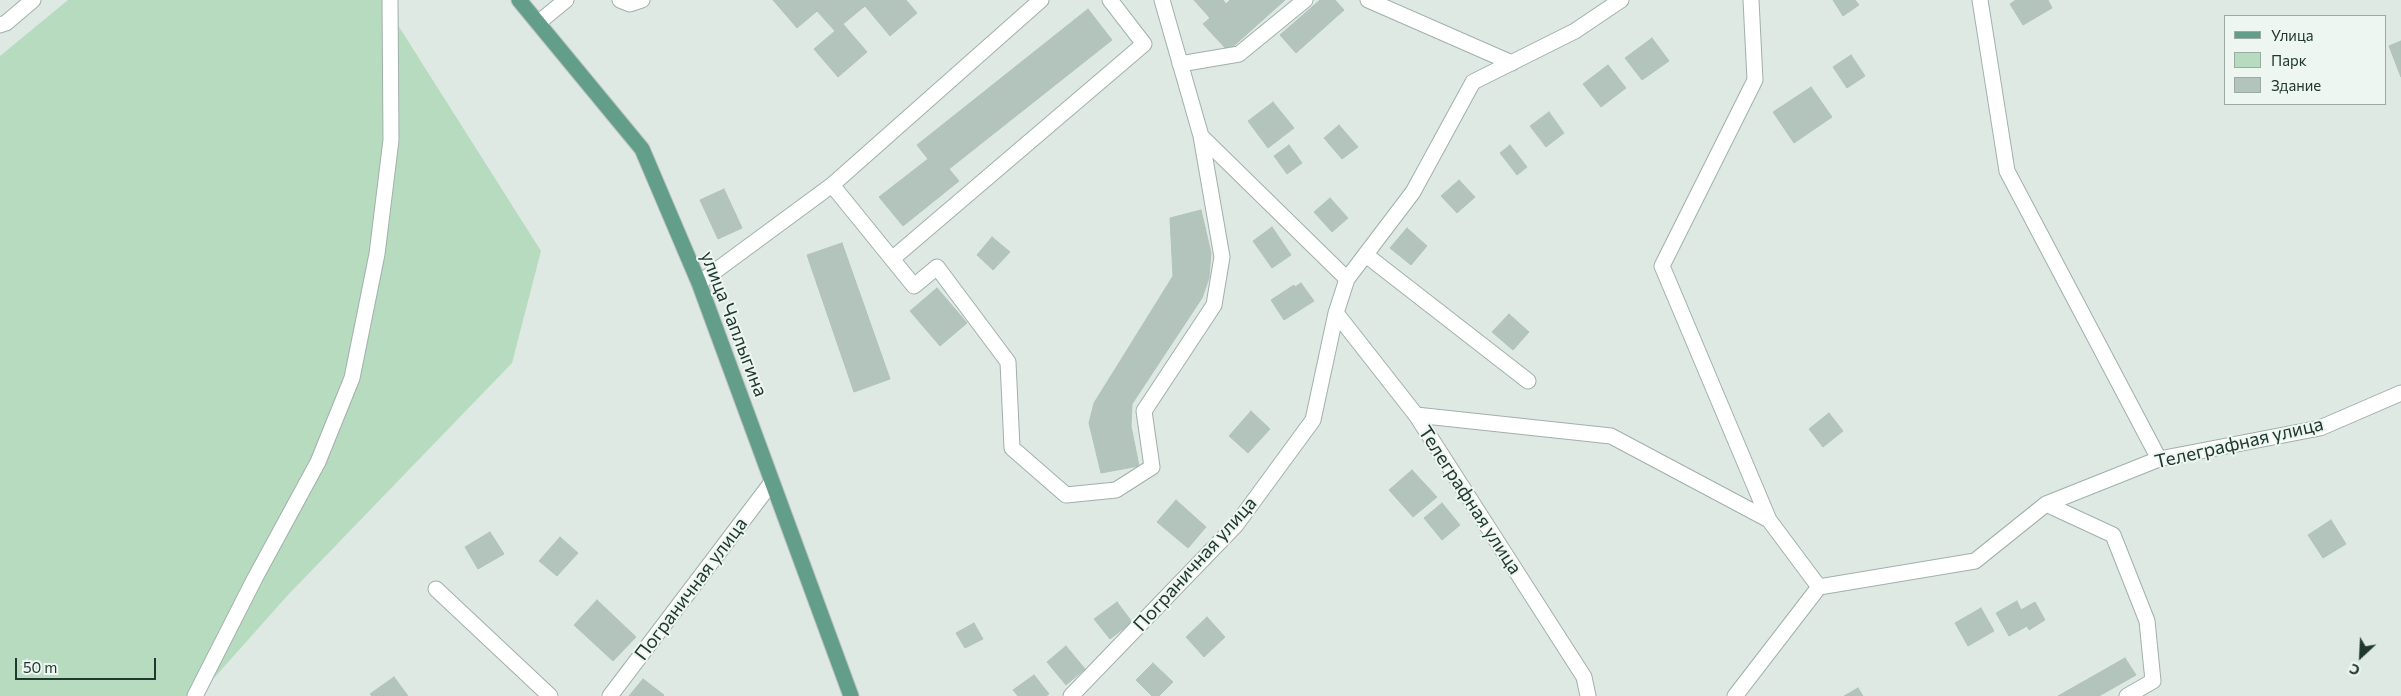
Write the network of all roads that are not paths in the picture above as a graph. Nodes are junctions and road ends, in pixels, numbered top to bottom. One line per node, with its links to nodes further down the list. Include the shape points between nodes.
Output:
1 (32, 0): 16 (street)
2 (390, 0): 35 (street, via 391,140 378,254 352,378 318,462)
3 (519, 0): 15 (main road, улица Чаплыгина)
4 (566, 0): 15 (street)
5 (620, 0): 6 (street, via 630,4)
6 (642, 0)
7 (1041, 0): 20 (street)
8 (1110, 0): 22 (street, via 1144,44)
9 (1162, 0): 18 (street)
10 (1305, 0): 18 (street, via 1239,54)
11 (1368, 0): 17 (street)
12 (1751, 0): 32 (street, via 1755,80 1662,266)
13 (1980, 0): 29 (street, via 2007,171)
14 (1615, 2): 17 (street, Пограничная улица, via 1575,31)
15 (538, 23): 24 (main road, улица Чаплыгина, via 642,149)
16 (0, 25)
17 (1512, 63): 21 (street, Пограничная улица, via 1473,82 1413,192)
18 (1180, 64): 19 (street)
19 (1201, 136): 22 (street, via 1222,257 1214,305 1144,411 1152,467 1116,490 1066,495 1012,448 1008,362 937,267 914,286); 23 (street)
20 (832, 185): 22 (street); 24 (street)
21 (1366, 254): 23 (street, Пограничная улица); 26 (street)
22 (892, 259)
23 (1347, 279): 25 (street, Пограничная улица)
24 (698, 284): 30 (main road, улица Чаплыгина)
25 (1336, 313): 28 (street, Телеграфная улица); 39 (street, Пограничная улица, via 1313,420 1236,525)
26 (1528, 382)
27 (2401, 393): 29 (street, Телеграфная улица, via 2320,428)
28 (1416, 415): 32 (street, via 1611,436); 40 (street, Телеграфная улица, via 1584,677)
29 (2159, 459): 31 (street, Телеграфная улица)
30 (772, 482): 37 (street, Пограничная улица); 38 (main road, улица Чаплыгина)
31 (2046, 504): 33 (street, Телеграфная улица, via 1975,561); 42 (street, via 2113,535 2147,621 2152,681)
32 (1768, 520): 33 (street)
33 (1819, 587): 41 (street)
34 (436, 589): 36 (street)
35 (195, 696)
36 (550, 696)
37 (610, 696)
38 (851, 696)
39 (1071, 696)
40 (1588, 696)
41 (1735, 696)
42 (2127, 696)

